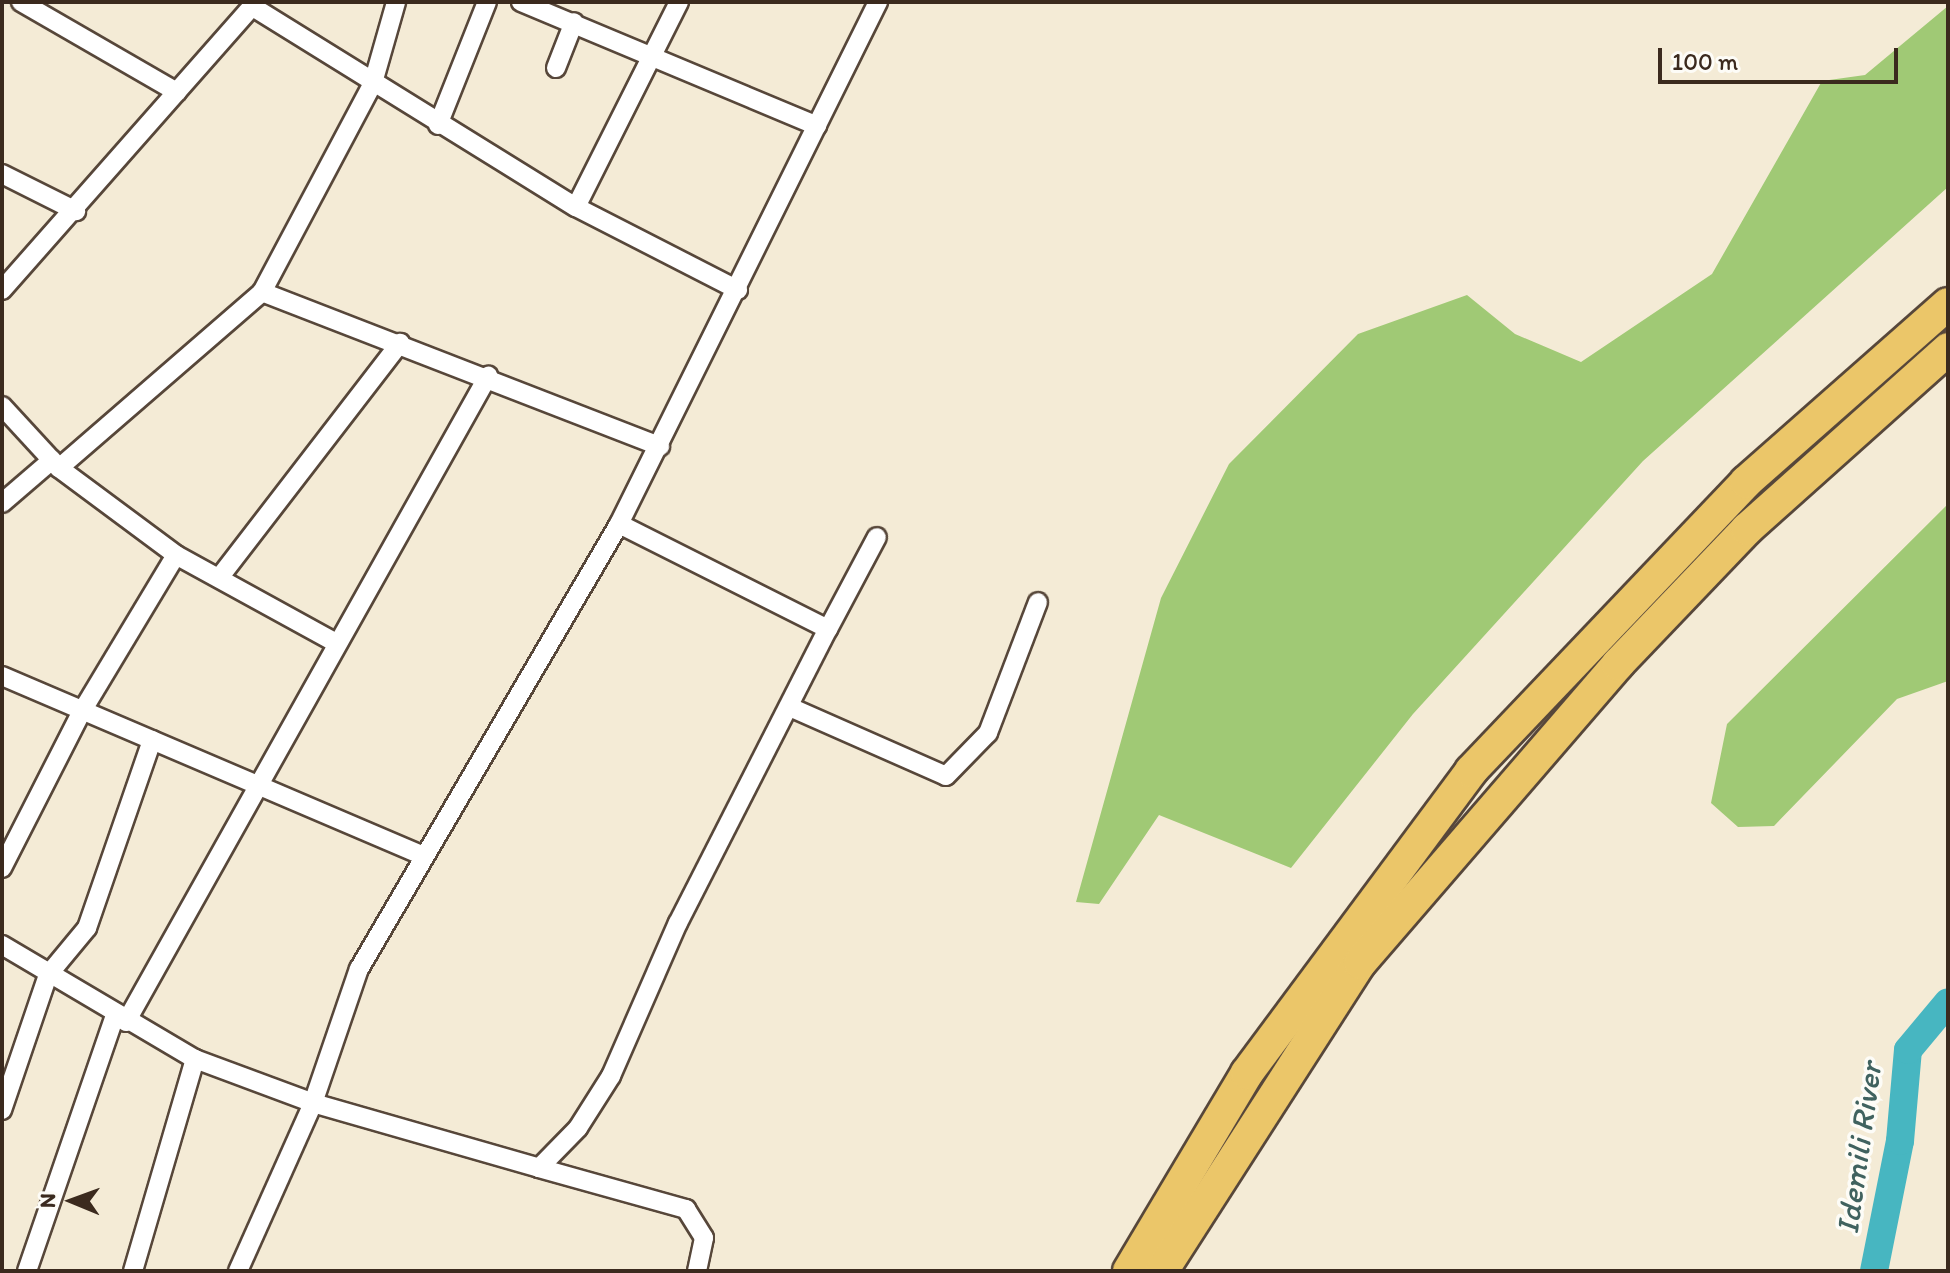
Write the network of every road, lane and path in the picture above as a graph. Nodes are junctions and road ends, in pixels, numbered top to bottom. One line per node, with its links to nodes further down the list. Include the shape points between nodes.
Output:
1 (21, 2): 12 (street)
2 (396, 2): 11 (street)
3 (487, 2): 13 (street)
4 (521, 2): 8 (street)
5 (679, 2): 9 (street)
6 (878, 2): 14 (street)
7 (254, 4): 11 (street); 12 (street)
8 (574, 22): 9 (street); 10 (street)
9 (650, 54): 14 (street); 16 (street)
10 (556, 68)
11 (373, 83): 13 (street); 20 (street)
12 (177, 92): 17 (street)
13 (438, 125): 16 (street)
14 (817, 126): 19 (street)
15 (2, 174): 17 (street)
16 (576, 207): 19 (street)
17 (76, 211): 18 (street)
18 (2, 290)
19 (738, 290): 26 (street)
20 (262, 292): 22 (street); 27 (street)
21 (1948, 304): 54 (highway, via 1746,482 1471,771 1247,1073)
22 (400, 343): 24 (street); 32 (street)
23 (1948, 349): 55 (highway, via 1747,529 1618,664 1360,963)
24 (488, 376): 26 (street); 35 (street)
25 (2, 407): 27 (street)
26 (660, 446): 29 (street)
27 (56, 464): 28 (street); 31 (street)
28 (2, 503)
29 (619, 524): 34 (street); 41 (street)
30 (877, 537): 34 (street)
31 (176, 555): 32 (street); 38 (street)
32 (219, 578): 35 (street)
33 (1038, 602): 37 (street, via 988,733 946,776)
34 (828, 629): 37 (street)
35 (334, 642): 40 (street)
36 (2, 676): 38 (street)
37 (792, 708): 49 (street, via 678,923 611,1076 578,1128)
38 (81, 713): 39 (street); 42 (street)
39 (152, 740): 40 (street); 44 (street, via 87,928)
40 (262, 782): 41 (street); 45 (street)
41 (421, 855): 47 (street, via 359,969)
42 (2, 868)
43 (2, 945): 44 (street)
44 (48, 975): 45 (street); 48 (street)
45 (120, 1018): 46 (street); 50 (street)
46 (195, 1059): 47 (street); 51 (street)
47 (313, 1103): 49 (street); 52 (street)
48 (2, 1110)
49 (539, 1168): 53 (street, via 686,1209 704,1238)
50 (27, 1271)
51 (133, 1271)
52 (238, 1271)
53 (697, 1271)
54 (1129, 1271)
55 (1162, 1271)

